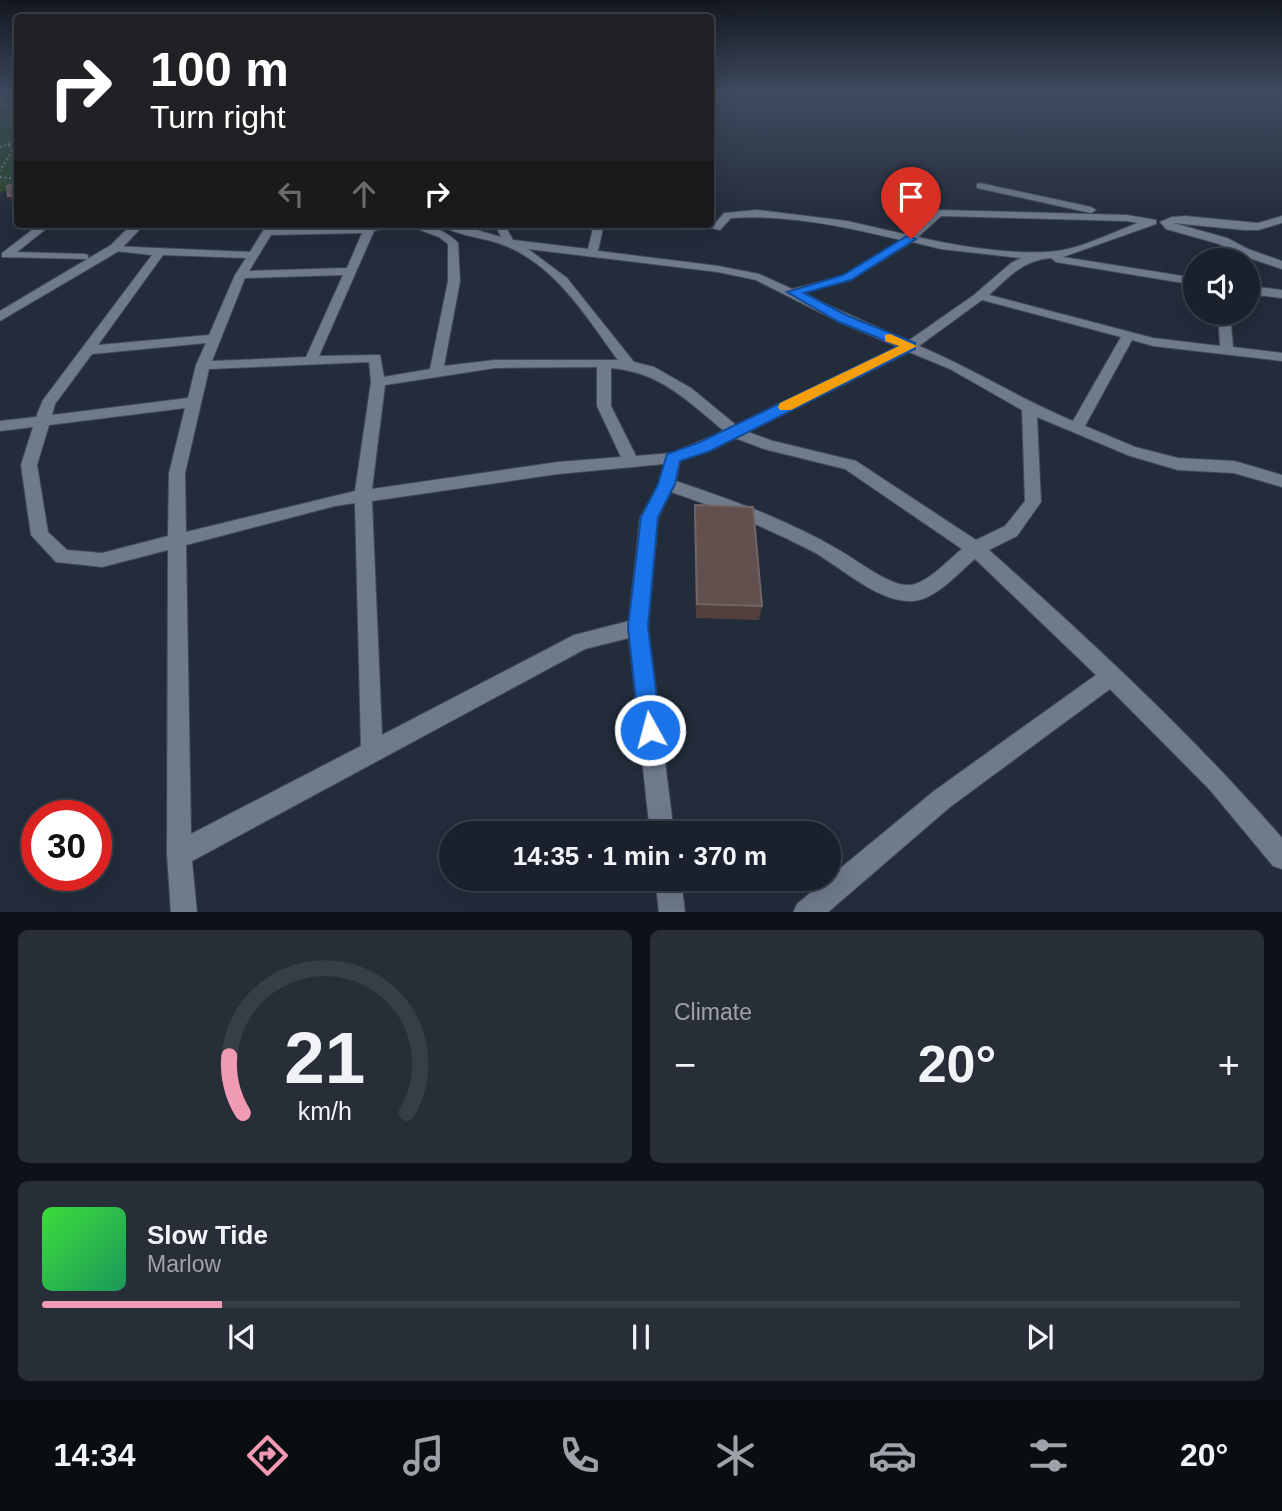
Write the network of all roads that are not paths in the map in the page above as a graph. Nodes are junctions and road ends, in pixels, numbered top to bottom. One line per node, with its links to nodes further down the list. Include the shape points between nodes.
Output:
1 (981, 186): 2 (street)
2 (1127, 218): 4 (street); 15 (street, via 938,213)
3 (1282, 219): 4 (main road, via 1254,226)
4 (1158, 222): 22 (street, via 1061,254); 24 (main road)
5 (41, 228): 20 (street)
6 (119, 228): 23 (main road)
7 (135, 228): 17 (main road)
8 (269, 228): 9 (street); 21 (street)
9 (370, 228): 25 (street)
10 (421, 228): 45 (street, via 453,243 454,281)
11 (458, 228): 16 (street)
12 (504, 228): 16 (street)
13 (598, 228): 19 (street)
14 (716, 228): 15 (street, via 728,215 748,213 847,224)
15 (911, 239): 22 (street); 29 (street, via 847,278)
16 (509, 243): 19 (street); 44 (street, via 535,255 564,279)
17 (115, 248): 18 (street); 33 (main road)
18 (160, 252): 21 (street); 38 (street)
19 (592, 254): 29 (street, via 759,276)
20 (4, 255): 23 (street)
21 (252, 255): 26 (street)
22 (1033, 256): 27 (street); 31 (street, via 1015,265)
23 (84, 257): 32 (main road)
24 (1282, 265)
25 (352, 271): 26 (street); 41 (street)
26 (241, 275): 36 (street)
27 (1183, 280)
28 (1260, 291): 30 (street)
29 (793, 292): 37 (street, via 843,319)
30 (1282, 294)
31 (981, 296): 35 (street); 37 (street)
32 (0, 303)
33 (0, 317)
34 (1225, 325): 39 (street)
35 (1128, 336): 39 (street); 51 (street)
36 (215, 338): 38 (street); 43 (street)
37 (910, 346): 48 (street); 52 (street)
38 (88, 350): 49 (street, via 48,403)
39 (1227, 351): 40 (street)
40 (1282, 357)
41 (311, 360): 43 (street); 46 (street, via 375,358)
42 (604, 363): 44 (street); 45 (street); 54 (street, via 604,406)
43 (203, 365): 47 (street)
44 (629, 365): 52 (street, via 649,370 686,391)
45 (436, 371): 46 (street)
46 (379, 382): 57 (street)
47 (194, 402): 49 (street); 58 (street, via 177,473)
48 (1029, 408): 51 (street); 59 (street, via 1033,502 1011,531)
49 (43, 420): 50 (street); 58 (street, via 29,465 40,535 62,557 102,559)
50 (0, 426)
51 (1077, 426): 55 (street, via 1130,450 1178,464 1234,467)
52 (734, 432): 53 (street); 59 (street, via 780,449 850,465)
53 (673, 458): 54 (street); 56 (street)
54 (631, 461): 57 (street)
55 (1282, 481)
56 (667, 484): 59 (street, via 734,507 818,546 895,593 916,593); 60 (street, via 649,517)
57 (363, 496): 58 (street); 62 (street)
58 (177, 541): 64 (street)
59 (975, 548): 61 (street)
60 (638, 627): 62 (street, via 581,641); 63 (street)
61 (1112, 676): 65 (street, via 1218,782); 69 (street, via 942,799)
62 (372, 752): 64 (street)
63 (661, 821)
64 (179, 854): 67 (street)
65 (1282, 858)
66 (670, 891): 68 (street)
67 (184, 912)
68 (672, 912)
69 (806, 912)

